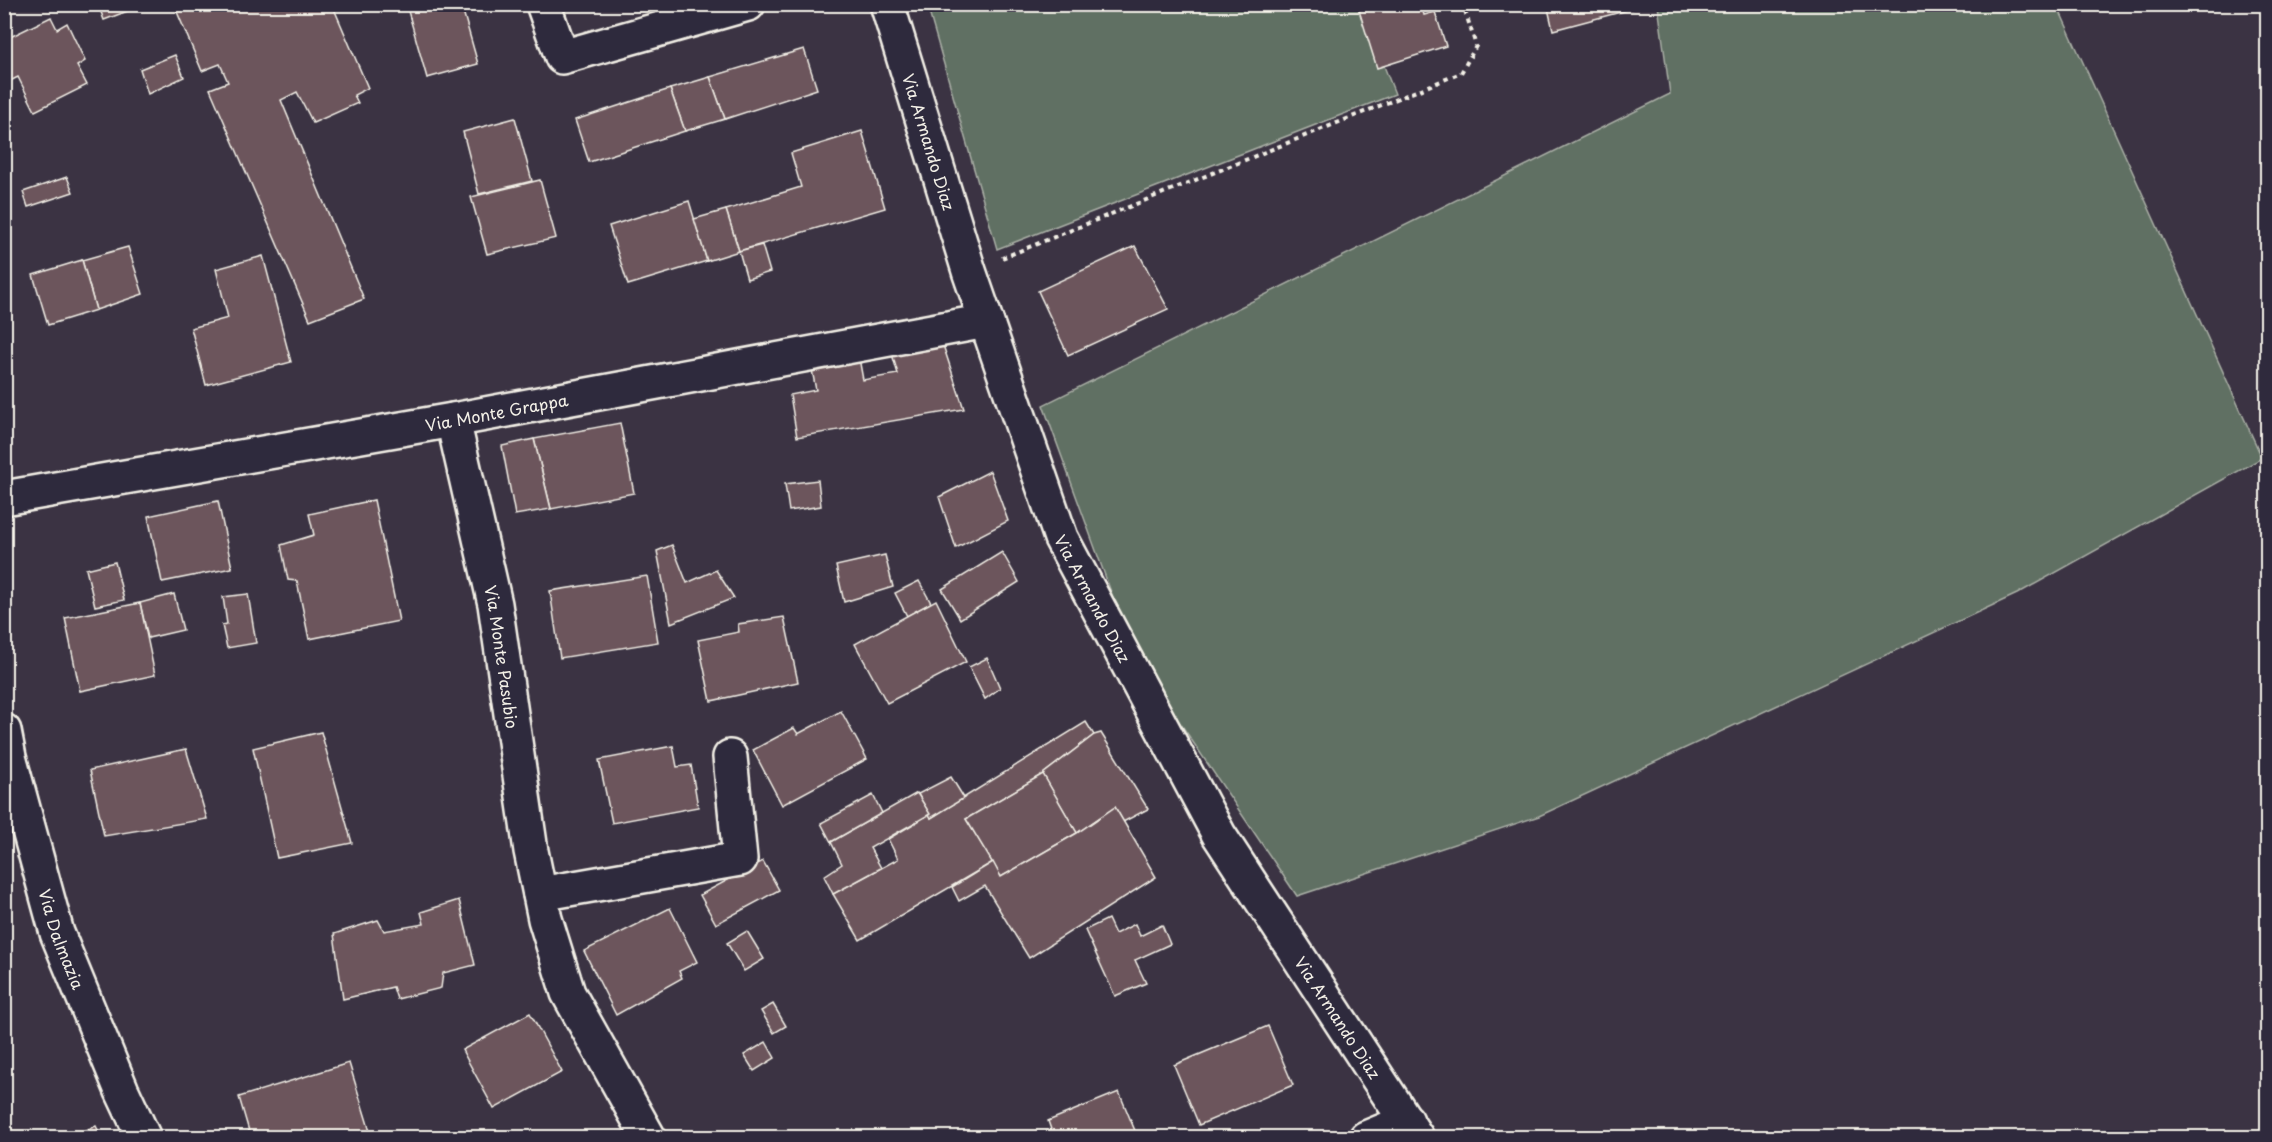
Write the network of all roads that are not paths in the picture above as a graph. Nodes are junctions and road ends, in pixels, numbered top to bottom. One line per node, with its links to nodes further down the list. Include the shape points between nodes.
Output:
1 (543, 4): 2 (street, via 562,57)
2 (748, 4)
3 (887, 4): 4 (street, Via Armando Diaz)
4 (986, 321): 5 (street, Via Monte Grappa); 10 (street, Via Armando Diaz, via 1067,549 1219,835)
5 (453, 420): 6 (street, Via Monte Grappa); 9 (street, Via Monte Pasubio, via 495,604)
6 (4, 498)
7 (4, 731): 11 (street, Via Dalmazia, via 57,933)
8 (730, 757): 9 (street, via 740,859)
9 (540, 894): 12 (street, Via Monte Pasubio, via 568,993)
10 (1412, 1129): 13 (street)
11 (144, 1137)
12 (649, 1137)
13 (1366, 1137)

